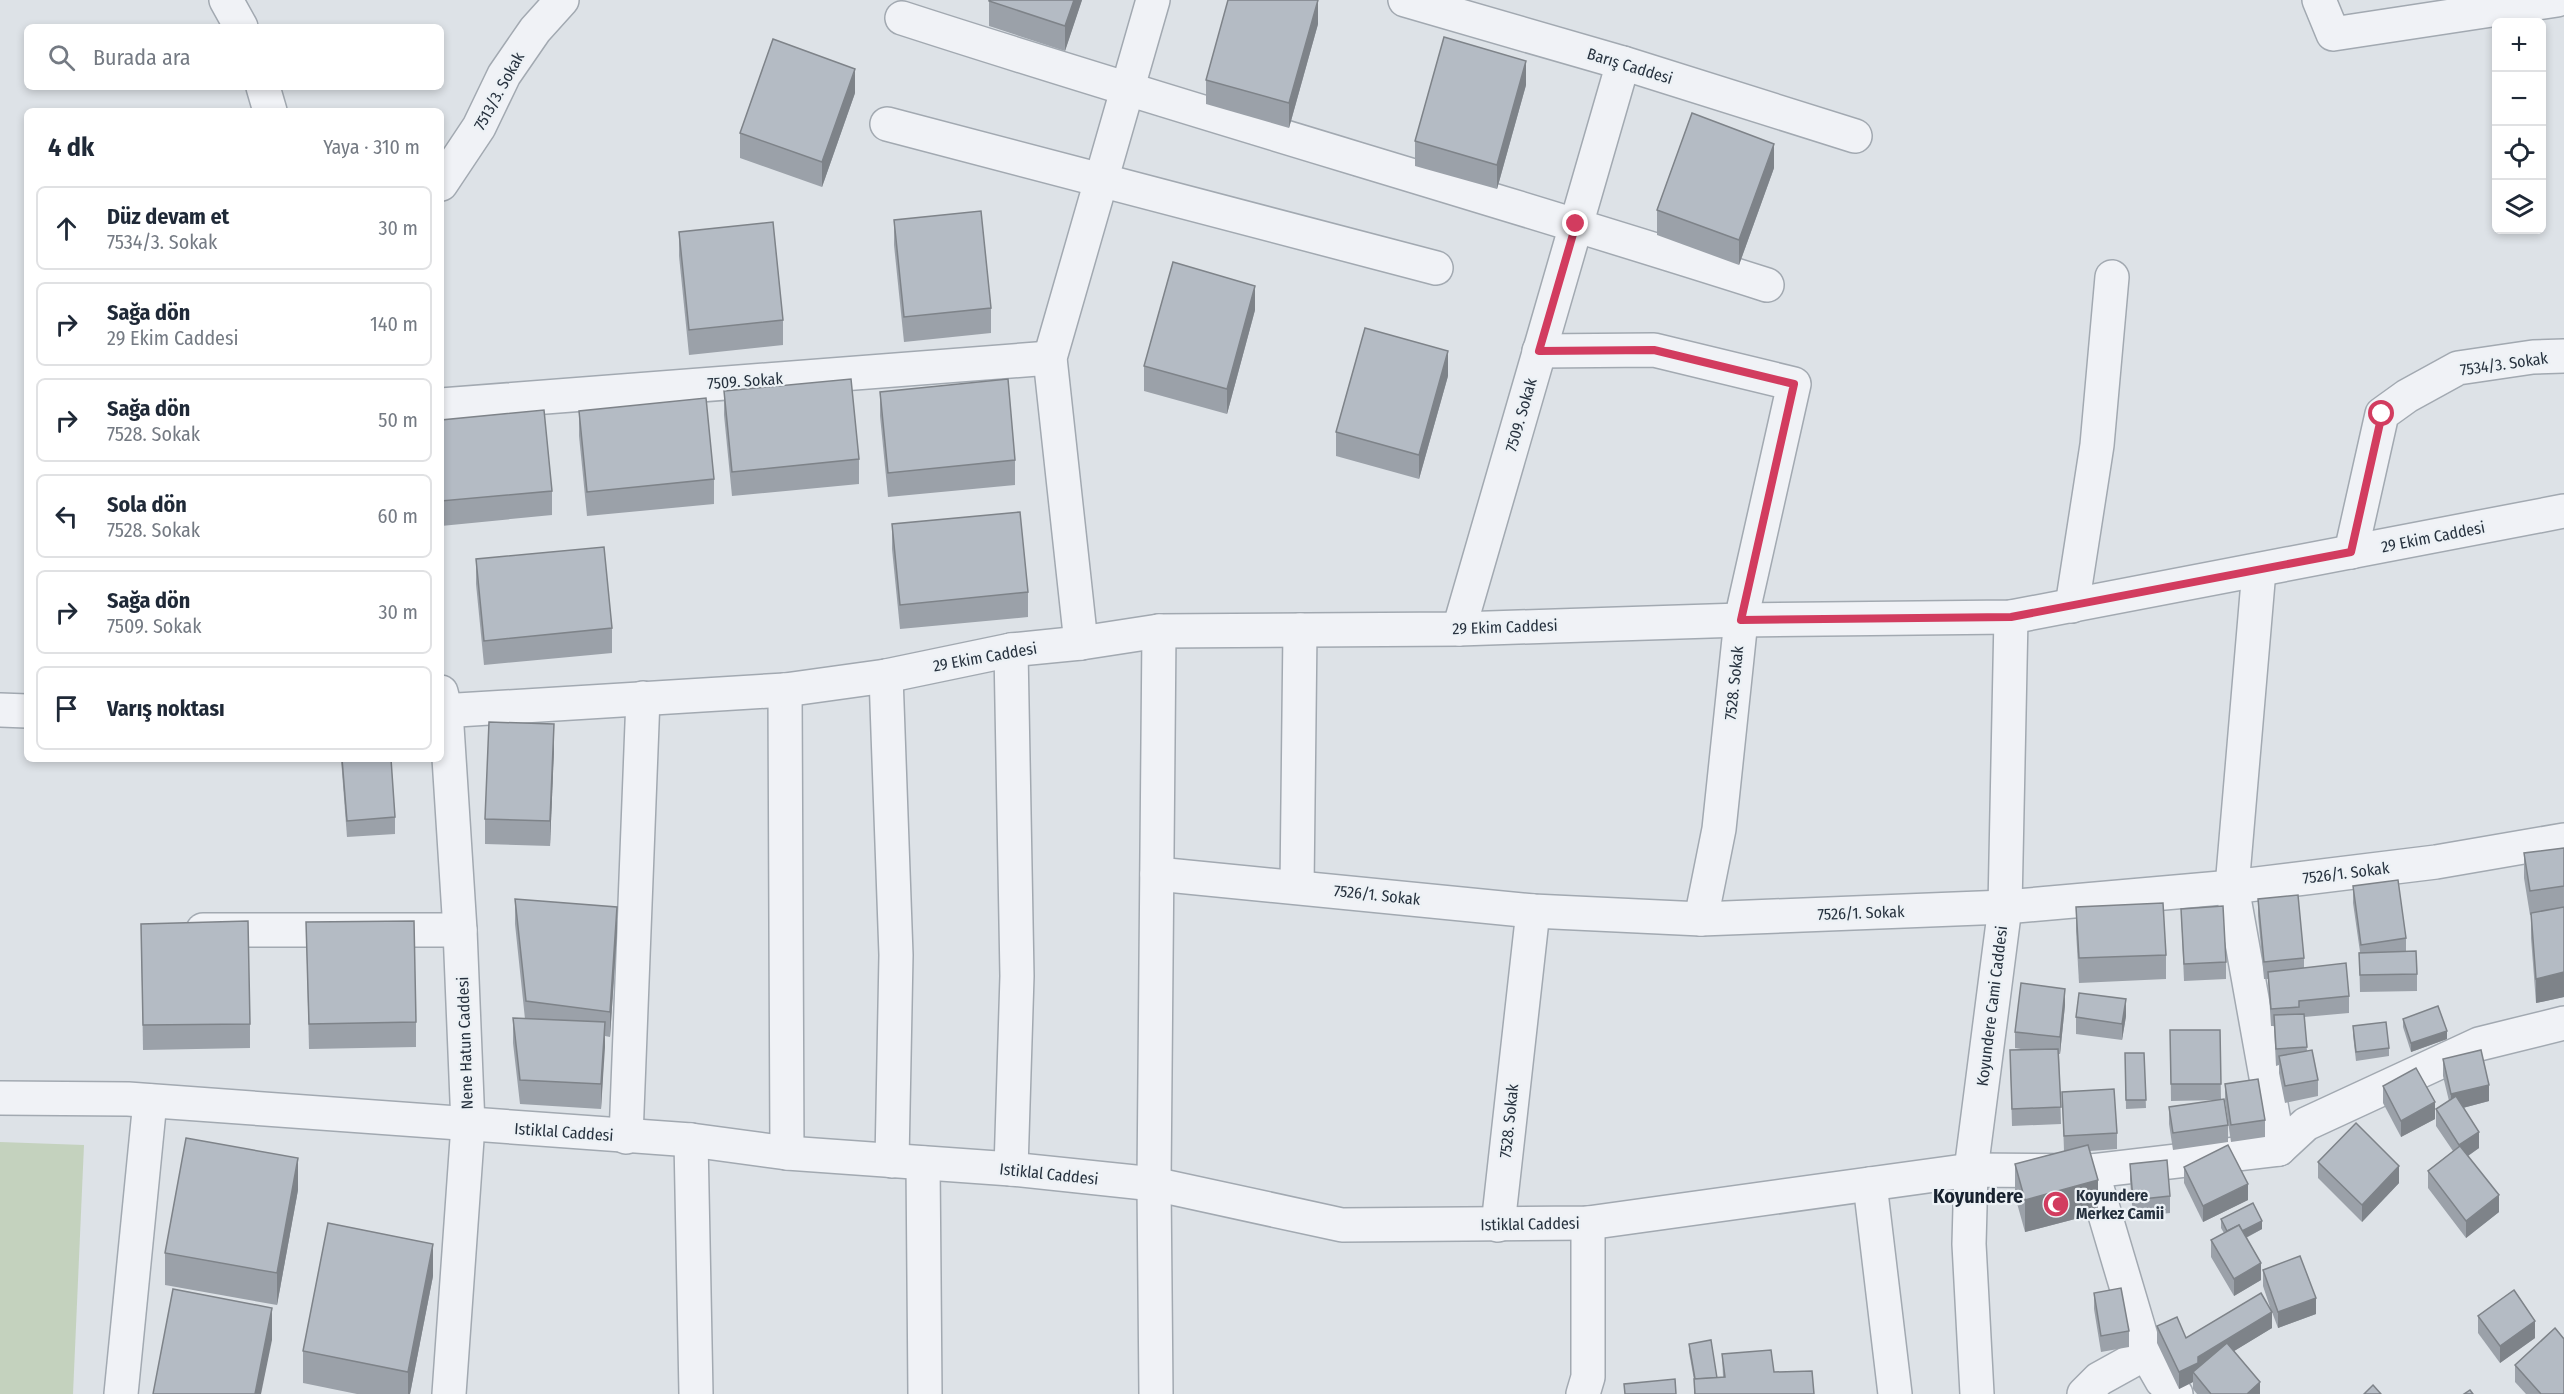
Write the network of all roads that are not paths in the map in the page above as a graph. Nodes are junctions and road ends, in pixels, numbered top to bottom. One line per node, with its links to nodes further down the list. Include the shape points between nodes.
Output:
1 (226, 0): 8 (street)
2 (562, 0): 16 (street, 7513/3. Sokak, via 535,30 504,75 479,127)
3 (1154, 0): 11 (street)
4 (1405, 0): 9 (street, Barış Caddesi)
5 (2319, 0): 6 (street, via 2333,34)
6 (2558, 0)
7 (902, 18): 11 (street)
8 (239, 24)
9 (1623, 63): 14 (street, Barış Caddesi); 17 (street, 7509. Sokak)
10 (264, 90): 12 (street)
11 (1127, 91): 15 (street); 17 (street)
12 (269, 108)
13 (886, 124): 15 (street)
14 (1855, 136)
15 (1102, 179): 18 (street); 23 (street)
16 (444, 180)
17 (1576, 224): 20 (street); 21 (street, 7509. Sokak)
18 (1436, 268)
19 (2112, 277): 28 (street, via 2097,445)
20 (1767, 285)
21 (1539, 351): 30 (street, 7528. Sokak, via 1654,350 1794,384); 31 (street, 7509. Sokak)
22 (2564, 356): 26 (street, 7534/3. Sokak, via 2458,369 2382,414)
23 (1050, 358): 24 (street, 7509. Sokak); 34 (street)
24 (444, 405)
25 (2564, 511): 26 (street, 29 Ekim Caddesi)
26 (2351, 552): 27 (street, 29 Ekim Caddesi)
27 (2259, 570): 28 (street, 29 Ekim Caddesi); 46 (street)
28 (2072, 606): 29 (street, 29 Ekim Caddesi)
29 (2011, 617): 30 (street, 29 Ekim Caddesi); 47 (street, Koyundere Cami Caddesi)
30 (1741, 620): 31 (street, 29 Ekim Caddesi); 49 (street, 7528. Sokak, via 1719,829)
31 (1460, 629): 32 (street, 29 Ekim Caddesi)
32 (1300, 630): 33 (street, 29 Ekim Caddesi); 45 (street)
33 (1159, 632): 34 (street, 29 Ekim Caddesi); 44 (street)
34 (1081, 644): 35 (street, 29 Ekim Caddesi)
35 (1011, 650): 36 (street, 29 Ekim Caddesi); 61 (street, via 1017,976)
36 (886, 676): 37 (street, 29 Ekim Caddesi); 60 (street)
37 (785, 690): 38 (street, 29 Ekim Caddesi); 59 (street)
38 (643, 698): 39 (street, 29 Ekim Caddesi); 56 (street)
39 (444, 705)
40 (0, 711): 41 (street)
41 (24, 711)
42 (444, 718): 51 (street, Nene Hatun Caddesi)
43 (2564, 840): 46 (street, 7526/1. Sokak, via 2436,862)
44 (1157, 873): 45 (street, 7526/1. Sokak); 64 (street)
45 (1297, 887): 48 (street, 7526/1. Sokak)
46 (2232, 887): 47 (street, 7526/1. Sokak); 58 (street)
47 (2005, 907): 49 (street, 7526/1. Sokak); 62 (street, Koyundere Cami Caddesi)
48 (1533, 911): 49 (street, 7526/1. Sokak); 67 (street, 7528. Sokak)
49 (1701, 919)
50 (177, 930): 51 (street)
51 (460, 930): 55 (street, Nene Hatun Caddesi)
52 (2564, 1023): 58 (street, via 2479,1044 2306,1124)
53 (0, 1098): 54 (street, Istiklal Caddesi)
54 (150, 1101): 55 (street, Istiklal Caddesi); 69 (street)
55 (468, 1125): 56 (street, Istiklal Caddesi); 70 (street, Nene Hatun Caddesi)
56 (626, 1137): 57 (street, Istiklal Caddesi)
57 (691, 1140): 59 (street, Istiklal Caddesi); 71 (street)
58 (2278, 1149): 63 (street, Istiklal Caddesi)
59 (787, 1153): 60 (street, Istiklal Caddesi)
60 (908, 1162): 61 (street, Istiklal Caddesi); 72 (street)
61 (1011, 1169): 64 (street, Istiklal Caddesi)
62 (1971, 1170): 63 (street, Istiklal Caddesi); 65 (street, Istiklal Caddesi); 76 (street, Koyundere Cami Caddesi, via 1969,1244)
63 (2092, 1172): 68 (street)
64 (1154, 1184): 67 (street, Istiklal Caddesi, via 1342,1225); 73 (street)
65 (1870, 1184): 66 (street, Istiklal Caddesi); 75 (street)
66 (1588, 1223): 67 (street, Istiklal Caddesi); 74 (street, via 1588,1377)
67 (1498, 1224)
68 (2146, 1353): 77 (street, via 2099,1379); 78 (street, via 2162,1381)
69 (121, 1394)
70 (449, 1394)
71 (696, 1394)
72 (925, 1394)
73 (1156, 1394)
74 (1583, 1394)
75 (1895, 1394)
76 (1977, 1394)
77 (2084, 1394)
78 (2176, 1394)

